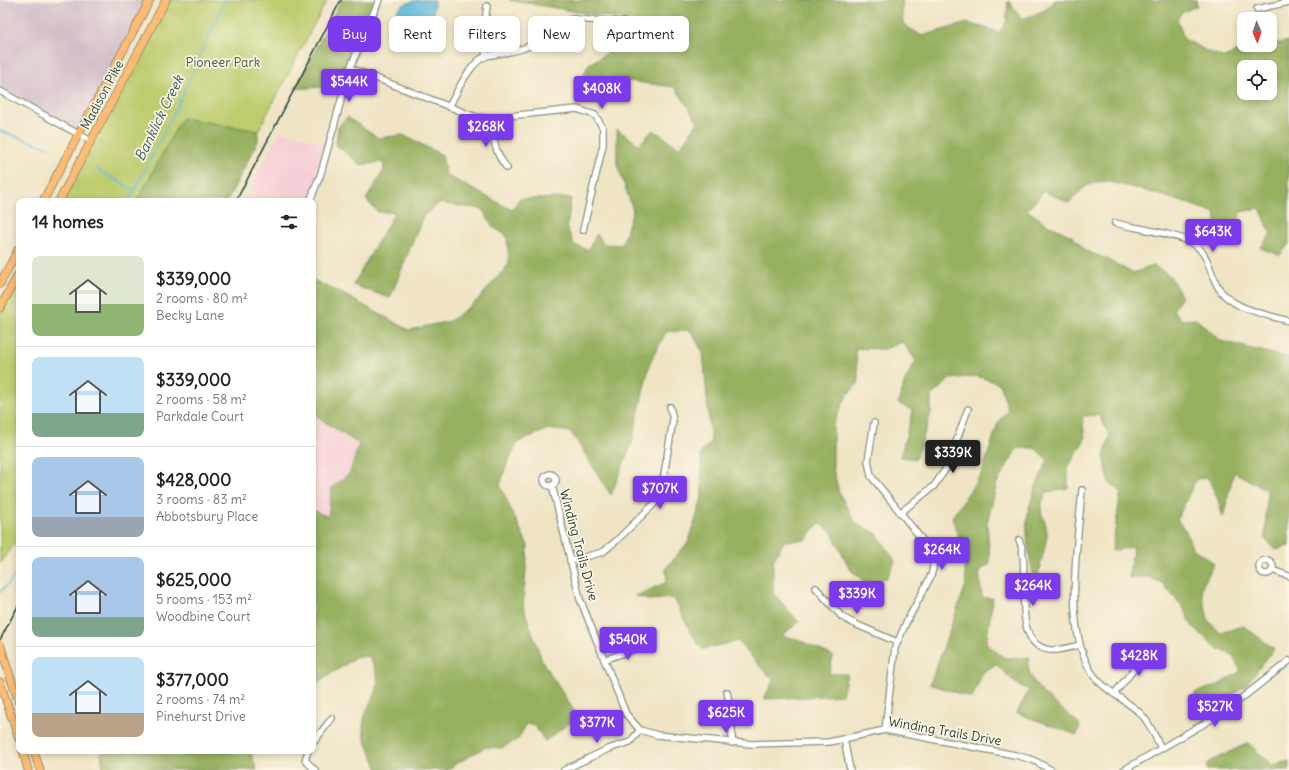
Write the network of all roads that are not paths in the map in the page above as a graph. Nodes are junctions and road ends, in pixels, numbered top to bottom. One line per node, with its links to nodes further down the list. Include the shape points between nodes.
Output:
1 (150, 0): 13 (main road, Madison Pike)
2 (166, 0): 14 (main road, Madison Pike)
3 (379, 0): 9 (street)
4 (1289, 2): 6 (street)
5 (487, 6): 8 (street, via 483,36)
6 (1257, 9)
7 (593, 20): 8 (street, via 565,21 546,38 528,47 509,54)
8 (486, 56): 11 (street, via 471,68)
9 (350, 68): 11 (street); 18 (street, via 321,173)
10 (0, 91): 13 (street)
11 (449, 107): 12 (street, via 476,117)
12 (492, 118): 15 (street, via 495,150); 20 (street, via 577,108 591,113 600,121 603,128 603,145)
13 (78, 133): 14 (street); 16 (main road, Madison Pike)
14 (90, 141): 17 (main road, Madison Pike)
15 (507, 168)
16 (45, 198)
17 (61, 198)
18 (311, 198)
19 (1115, 223): 25 (street, via 1188,241 1205,256 1216,284 1227,298 1248,308)
20 (583, 230)
21 (16, 254): 23 (main road)
22 (16, 279): 24 (main road)
23 (0, 284)
24 (0, 308)
25 (1289, 321)
26 (670, 407): 33 (street, via 673,420 663,481 655,502 603,552)
27 (968, 409): 31 (street, via 947,467 938,480)
28 (874, 423): 31 (street, via 868,457 870,471 874,481)
29 (552, 485): 33 (street, Winding Trails Drive)
30 (1082, 490): 40 (street, via 1074,566)
31 (900, 513): 37 (street, via 928,547 934,560 930,578)
32 (1019, 540): 40 (street, via 1023,551 1024,616 1031,638 1038,646 1048,650)
33 (570, 561): 42 (street, Winding Trails Drive, via 580,599)
34 (1272, 570): 35 (street)
35 (1289, 576)
36 (816, 588): 37 (street, via 842,617)
37 (897, 642): 51 (street, via 891,668)
38 (0, 644): 46 (main road, bridge)
39 (646, 645): 42 (street)
40 (1080, 646): 47 (street, via 1094,676)
41 (1159, 653): 47 (street, via 1139,663)
42 (604, 660): 50 (street, Winding Trails Drive, via 626,714)
43 (1289, 661): 55 (street, via 1224,712)
44 (1, 685): 49 (main road)
45 (727, 692): 54 (street, via 732,716)
46 (16, 694)
47 (1114, 694): 55 (street, via 1143,716)
48 (332, 718): 52 (street)
49 (16, 730)
50 (640, 730): 54 (street, Winding Trails Drive, via 657,735); 62 (street, via 630,742 608,749)
51 (885, 730): 53 (street, Winding Trails Drive); 64 (street, Winding Trails Drive, via 1015,755 1033,760)
52 (316, 739)
53 (844, 739): 54 (street, Winding Trails Drive, via 811,744); 63 (street)
54 (732, 743)
55 (1161, 748): 65 (street)
56 (24, 754): 59 (main road)
57 (35, 754): 60 (main road)
58 (307, 754): 61 (street, via 305,760)
59 (28, 770)
60 (40, 770)
61 (315, 770)
62 (564, 770)
63 (850, 770)
64 (1051, 770)
65 (1124, 770)

